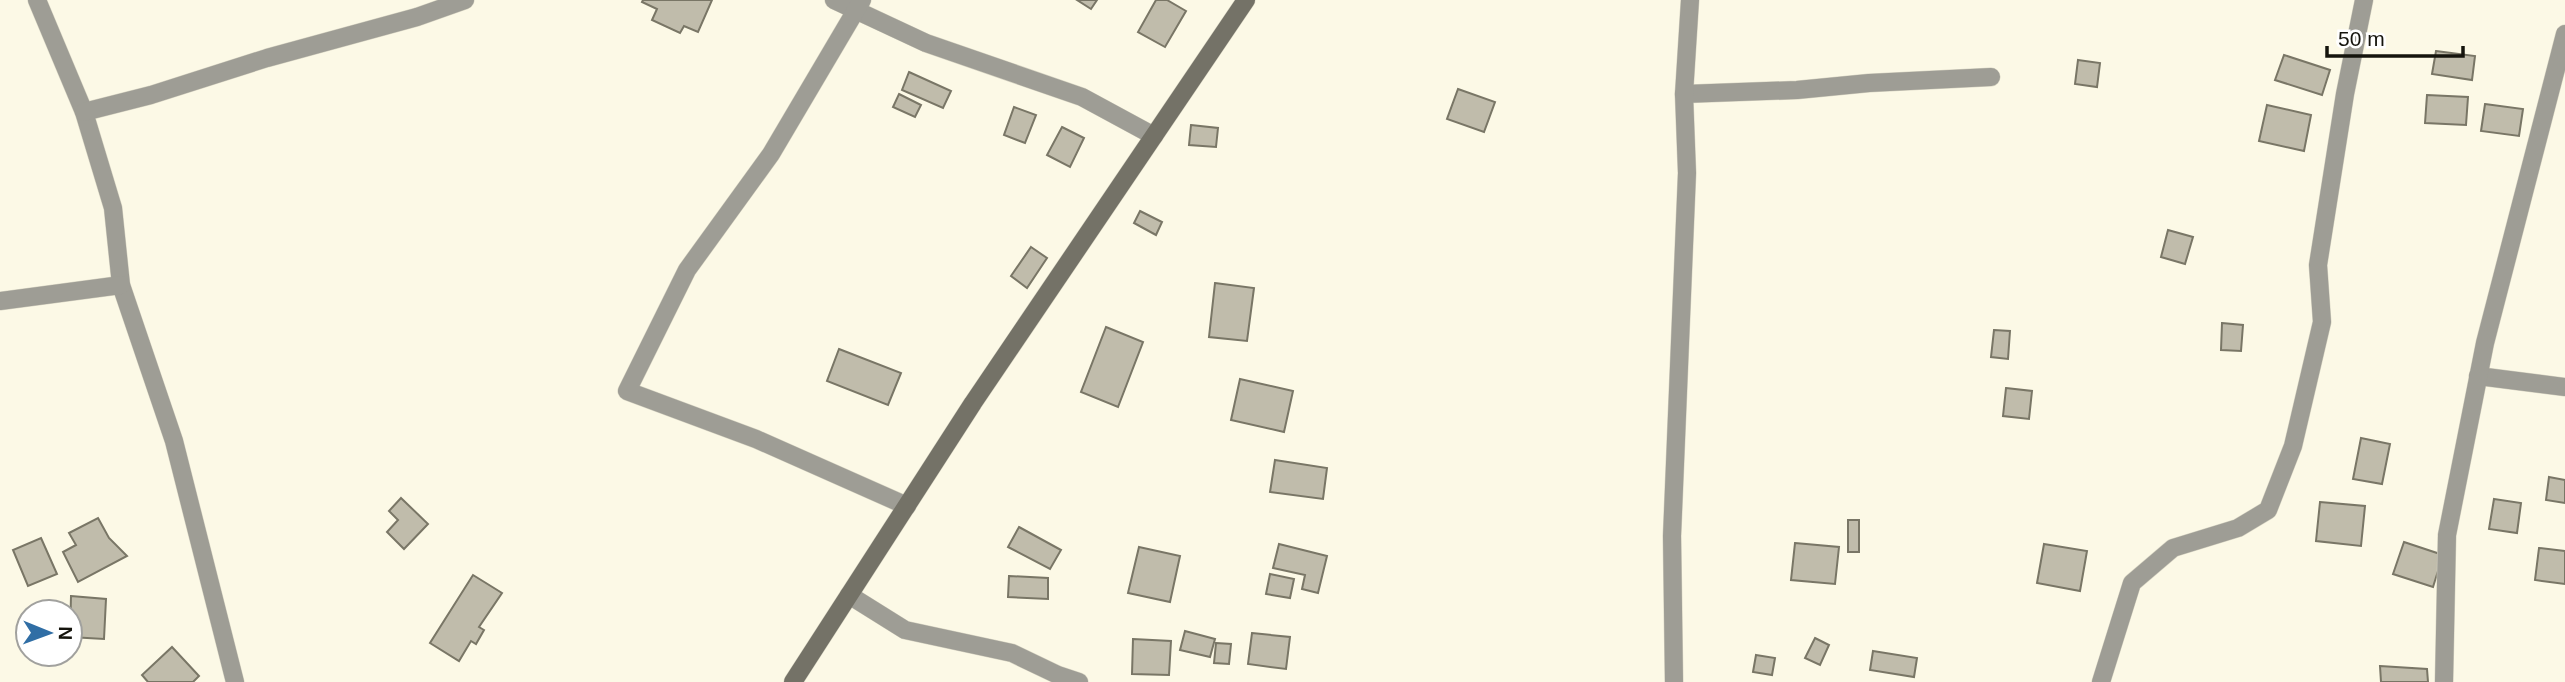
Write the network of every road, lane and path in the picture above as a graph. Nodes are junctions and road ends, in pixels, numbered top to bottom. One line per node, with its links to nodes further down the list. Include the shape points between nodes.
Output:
1 (37, 0): 11 (street)
2 (465, 0): 11 (street)
3 (834, 0): 7 (street)
4 (1246, 0): 12 (main road)
5 (1690, 0): 10 (street)
6 (2364, 0): 23 (street, via 2318,265 2322,322 2293,446 2268,510 2238,528 2172,548 2132,583)
7 (860, 4): 12 (street, via 926,43 1082,97); 17 (street, via 771,154 687,270 627,391 756,439)
8 (2565, 34): 15 (street)
9 (1991, 77): 10 (street)
10 (1684, 94): 22 (street, via 1687,173 1672,536)
11 (84, 113): 13 (street, via 113,208)
12 (1154, 136): 17 (main road)
13 (121, 285): 14 (street); 20 (street, via 174,441)
14 (0, 301)
15 (2478, 376): 16 (street); 24 (street, via 2447,535)
16 (2565, 387)
17 (907, 506): 18 (main road)
18 (849, 595): 19 (street, via 905,629 1012,653); 21 (main road)
19 (1074, 681)
20 (235, 682)
21 (793, 682)
22 (1674, 682)
23 (2101, 682)
24 (2444, 682)

